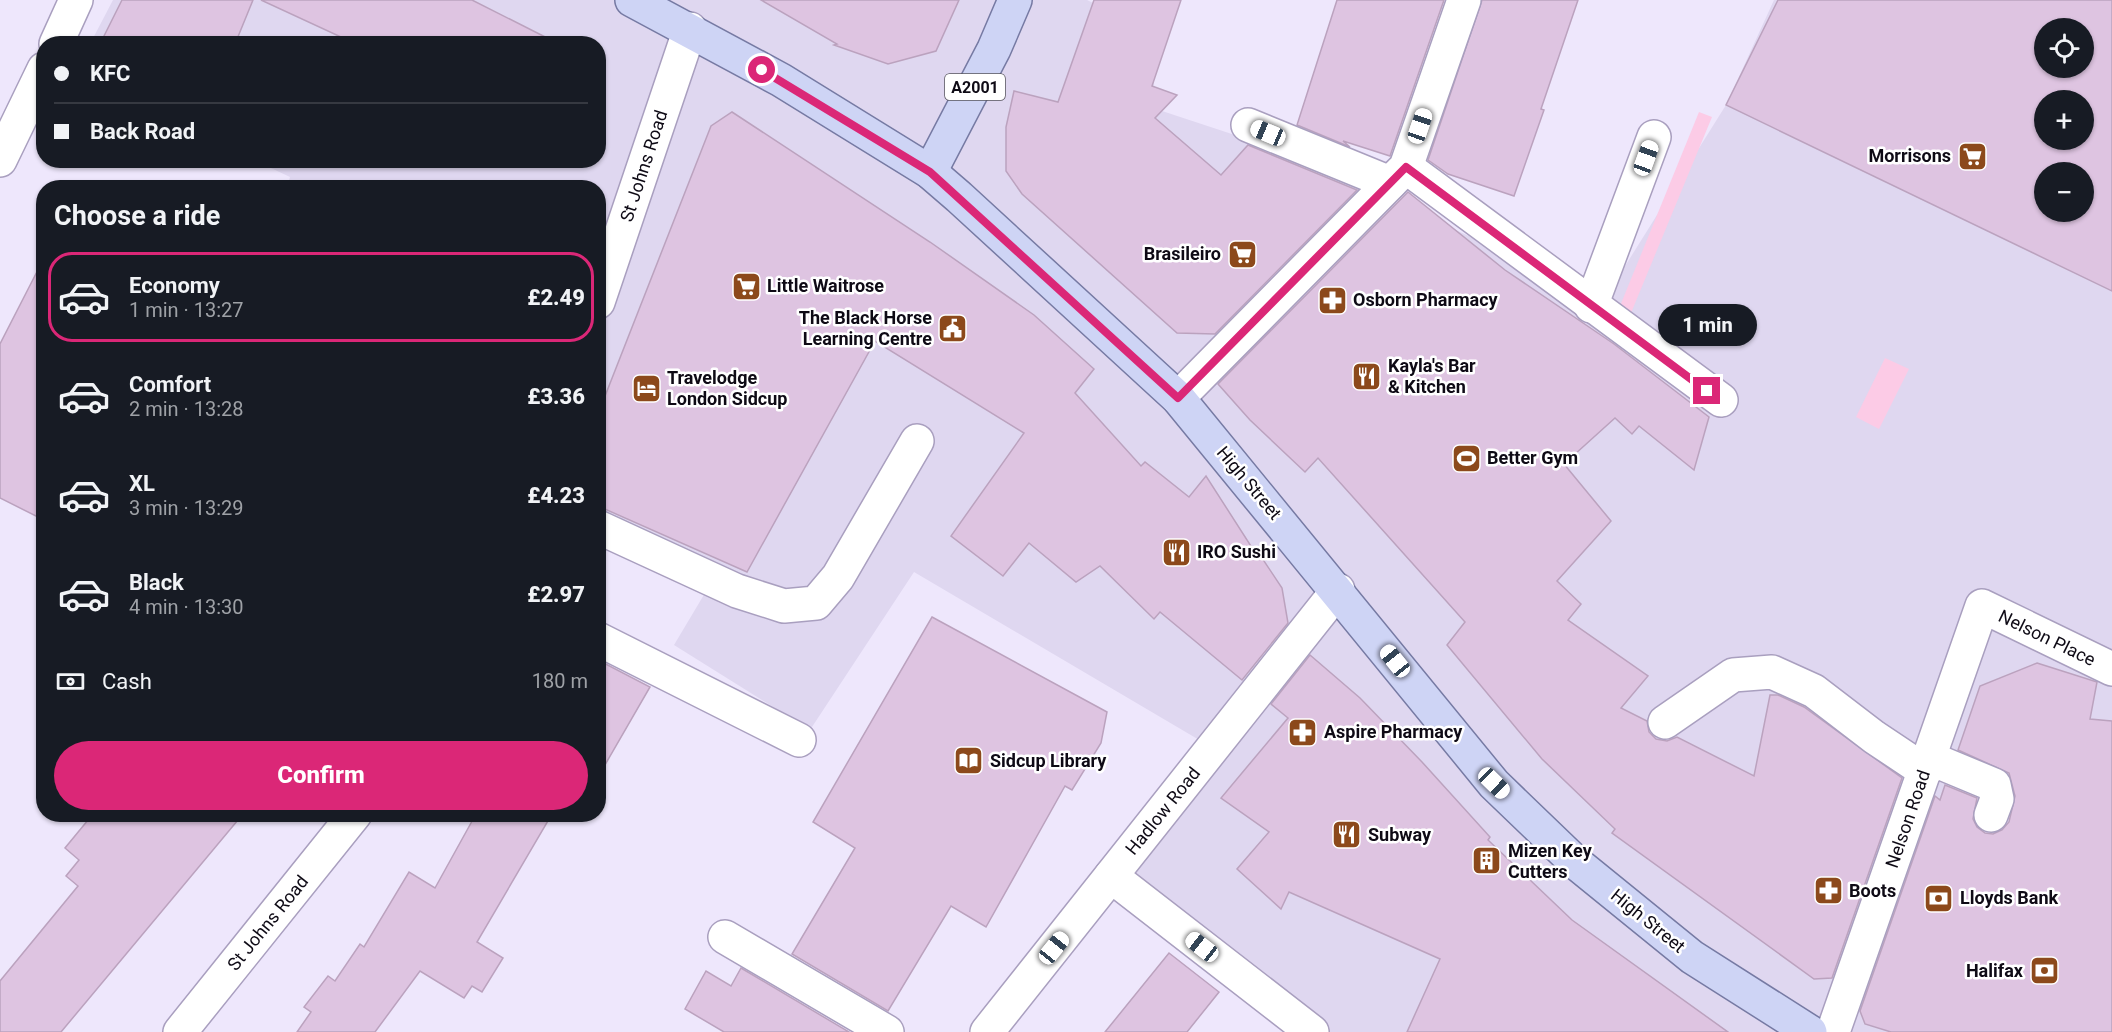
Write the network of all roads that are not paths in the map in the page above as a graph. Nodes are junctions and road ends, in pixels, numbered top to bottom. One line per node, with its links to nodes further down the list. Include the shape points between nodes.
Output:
1 (76, 0): 6 (street)
2 (632, 0): 5 (main road, High Street)
3 (1015, 0): 11 (main road, A2001)
4 (1464, 0): 12 (street)
5 (690, 29): 11 (main road, High Street); 13 (street, St Johns Road)
6 (60, 36)
7 (36, 86): 10 (street)
8 (1248, 125): 12 (street)
9 (1654, 136): 14 (street)
10 (0, 160)
11 (930, 172): 15 (main road, High Street)
12 (1398, 175): 14 (street); 15 (street)
13 (606, 278)
14 (1591, 306): 16 (street)
15 (1178, 398): 19 (main road, High Street)
16 (1721, 400)
17 (917, 441): 18 (street, via 838,577 816,603 784,606 737,591)
18 (606, 531)
19 (1338, 590): 28 (street, Hadlow Road); 34 (main road, High Street, via 1494,783 1575,862 1692,957)
20 (1982, 606): 22 (street, Nelson Place); 25 (street, Nelson Road)
21 (606, 643): 24 (street)
22 (2112, 669)
23 (1665, 722): 25 (street, via 1733,675 1772,672 1814,690 1874,737)
24 (800, 740)
25 (1927, 765): 26 (street, via 1994,785 1997,800); 35 (street, Nelson Road)
26 (1991, 815)
27 (349, 822): 30 (street, St Johns Road)
28 (1111, 876): 32 (street, Hadlow Road); 33 (street)
29 (724, 937): 31 (street)
30 (180, 1032)
31 (887, 1032)
32 (987, 1032)
33 (1312, 1032)
34 (1810, 1032)
35 (1833, 1032)

